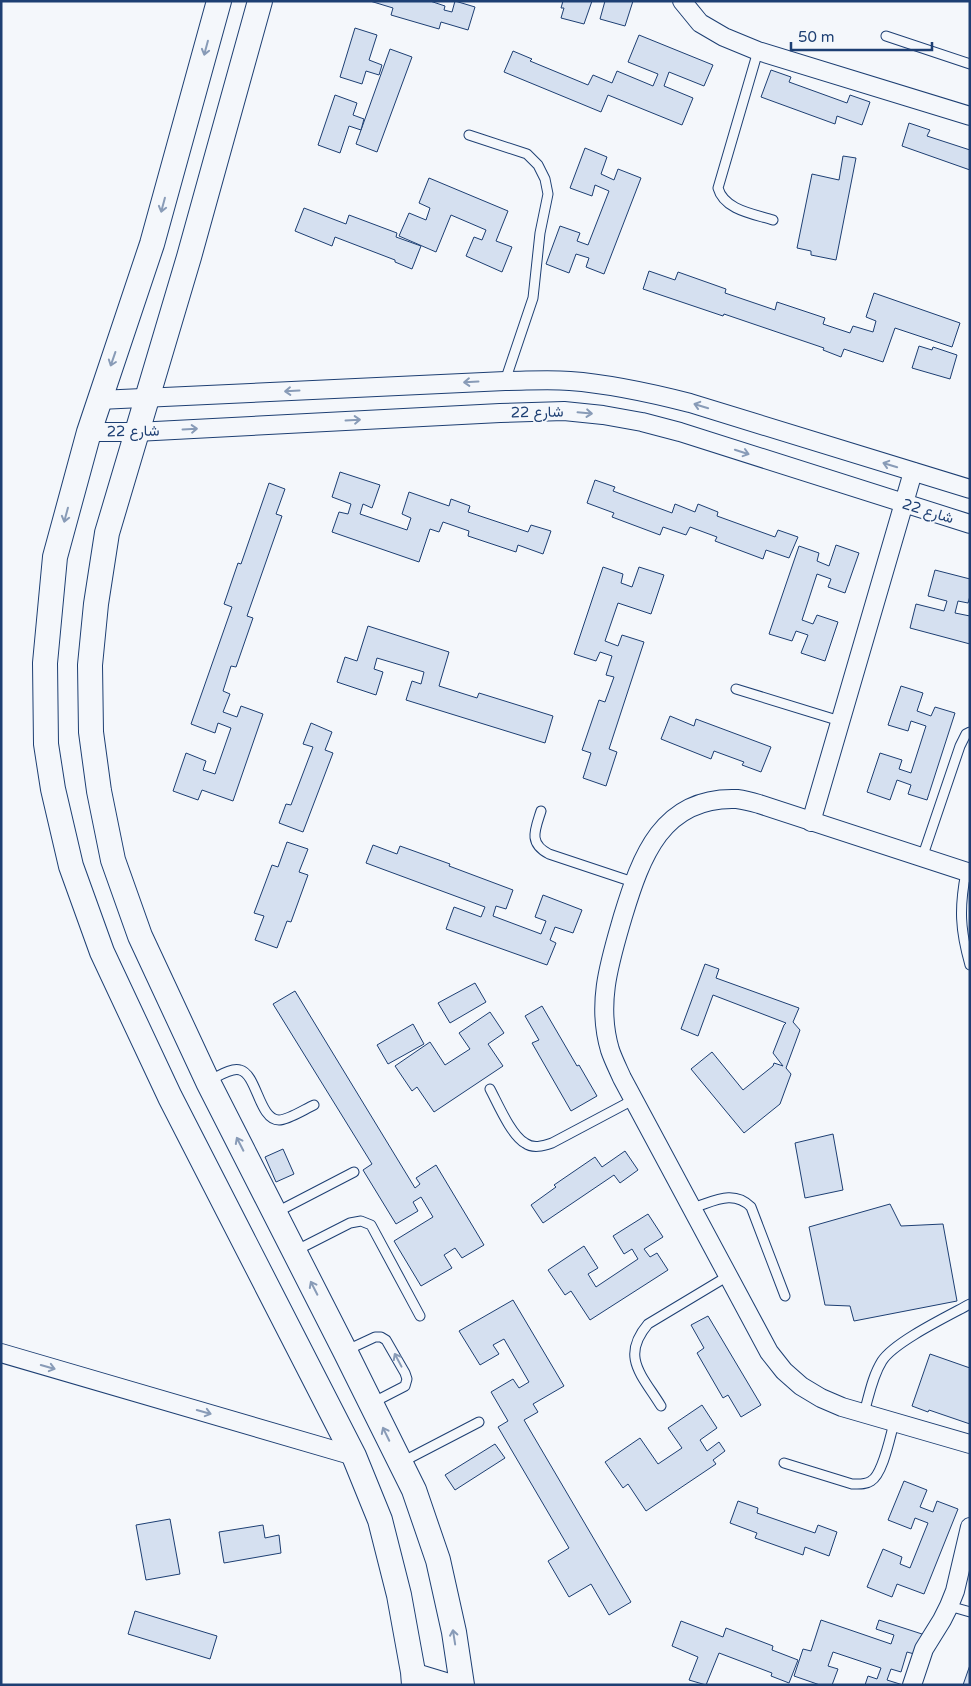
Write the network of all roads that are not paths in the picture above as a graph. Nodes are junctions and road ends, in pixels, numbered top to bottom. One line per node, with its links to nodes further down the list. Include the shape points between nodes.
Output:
1 (220, 1): 12 (street, one-way to 12, via 152,244)
2 (260, 1): 11 (street)
3 (682, 1): 5 (street, via 700,23)
4 (886, 36): 6 (lane)
5 (758, 51): 7 (street); 9 (lane, via 718,188 723,200 733,207)
6 (970, 64)
7 (970, 116)
8 (469, 135): 10 (lane, via 527,154 538,165 548,194 533,298)
9 (773, 220)
10 (505, 381): 11 (street, شارع 22, one-way to 11); 15 (street, شارع 22, one-way to 10, via 650,392 568,381)
11 (146, 398): 12 (street, شارع 22); 14 (street)
12 (99, 400): 13 (street)
13 (89, 432): 14 (street, شارع 22); 48 (street, one-way to 48, via 55,557 45,663 46,744 71,866 102,952 170,1097)
14 (136, 432): 17 (street, شارع 22, one-way to 17, via 574,412 642,422 680,432); 28 (street, via 107,533 96,604 90,665 91,732 113,860 140,936)
15 (913, 472): 16 (street, شارع 22); 17 (street)
16 (970, 489)
17 (904, 504): 18 (street, شارع 22); 20 (street)
18 (970, 524)
19 (736, 689): 20 (lane)
20 (840, 721): 23 (street)
21 (970, 732): 24 (lane, via 960,746)
22 (540, 811): 26 (lane, via 534,833 541,850)
23 (811, 822): 24 (street); 26 (street, via 738,799 694,806 675,817 656,835)
24 (922, 858): 25 (street)
25 (968, 872): 27 (lane, via 961,897 961,922)
26 (633, 882): 30 (street, via 611,960 605,989 604,1020 610,1050)
27 (970, 965)
28 (208, 1082): 31 (lane, via 239,1069 246,1073 271,1118 278,1120); 34 (street, one-way to 28)
29 (490, 1090): 30 (lane, via 515,1134 525,1144 539,1147 552,1144)
30 (634, 1100): 33 (street)
31 (314, 1105)
32 (354, 1172): 34 (lane)
33 (692, 1208): 36 (street); 37 (lane, via 728,1197 745,1201 751,1207)
34 (275, 1213): 35 (street)
35 (294, 1251): 39 (lane, via 350,1222 361,1221 371,1225); 40 (street, one-way to 35)
36 (728, 1276): 43 (lane, via 648,1324 639,1334 634,1362); 44 (street, via 769,1352 784,1371 821,1398)
37 (785, 1296)
38 (970, 1304): 44 (lane, via 896,1346 882,1361)
39 (420, 1316)
40 (345, 1351): 42 (street); 42 (lane, one-way to 40, via 405,1386 405,1373 390,1344 381,1337 375,1337)
41 (1, 1353): 48 (street, one-way to 48)
42 (372, 1403): 49 (street, one-way to 42)
43 (661, 1406)
44 (864, 1413): 46 (street)
45 (479, 1422): 49 (lane)
46 (894, 1423): 47 (street); 50 (lane, via 879,1472 863,1485)
47 (970, 1444)
48 (354, 1456): 54 (street, via 380,1520 399,1595)
49 (400, 1463): 56 (street, one-way to 49, via 438,1560 414,1490)
50 (784, 1463)
51 (970, 1527): 52 (street)
52 (949, 1606): 53 (lane); 57 (street, via 924,1649)
53 (970, 1612)
54 (413, 1678): 55 (street)
55 (456, 1685)
56 (462, 1685)
57 (912, 1685)

